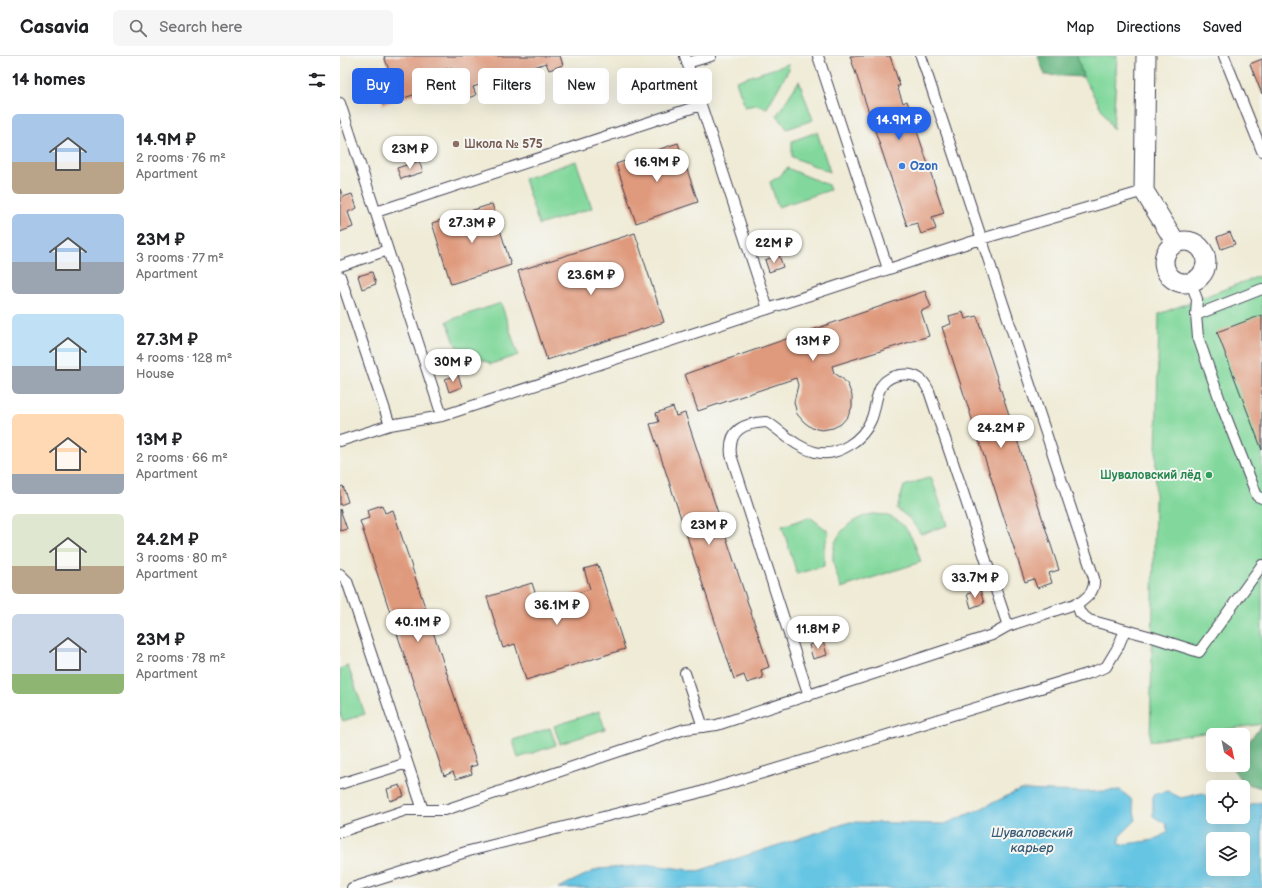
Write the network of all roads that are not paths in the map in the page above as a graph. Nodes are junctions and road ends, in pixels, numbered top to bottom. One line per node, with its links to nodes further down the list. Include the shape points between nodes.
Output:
1 (711, 56): 6 (lane)
2 (818, 56): 16 (lane)
3 (921, 56): 12 (lane)
4 (1146, 56): 10 (street)
5 (1224, 56): 9 (lane)
6 (686, 60)
7 (340, 103): 11 (lane)
8 (701, 104): 11 (lane); 20 (lane)
9 (1262, 152)
10 (1144, 191): 12 (lane); 13 (street)
11 (376, 212): 14 (lane)
12 (982, 239): 16 (lane); 28 (lane, via 1094,578 1095,587)
13 (1176, 243): 18 (street, via 1165,255 1166,272 1174,280); 18 (street, via 1190,241 1205,254 1207,261 1203,275)
14 (388, 250): 15 (lane); 22 (lane)
15 (340, 266)
16 (888, 269): 20 (lane)
17 (340, 276): 23 (lane)
18 (1191, 283): 21 (lane, via 1197,299)
19 (1262, 289): 21 (lane)
20 (768, 309): 22 (lane)
21 (1196, 315): 25 (lane, via 1198,337 1223,409 1257,496)
22 (442, 416): 23 (lane)
23 (390, 425): 24 (lane)
24 (340, 441)
25 (1262, 498)
26 (1262, 566): 30 (lane, via 1199,652)
27 (340, 574): 34 (lane, via 347,581)
28 (1076, 604): 29 (lane); 30 (lane, via 1080,613 1089,620)
29 (1008, 626): 32 (lane, via 992,635); 32 (lane, via 929,391 922,379 911,374 896,375 882,384 876,398 872,420 860,438 840,451 816,453 796,445 767,422 751,423 737,430 730,443 731,455)
30 (1125, 630): 38 (lane, via 1106,667 1090,673 694,794 469,851)
31 (685, 673): 33 (lane)
32 (809, 696): 33 (lane, via 717,725)
33 (703, 727): 36 (lane, via 685,729 445,810)
34 (407, 762): 35 (lane); 36 (lane)
35 (340, 784)
36 (423, 810): 37 (lane, via 406,810)
37 (340, 832)
38 (352, 888)

